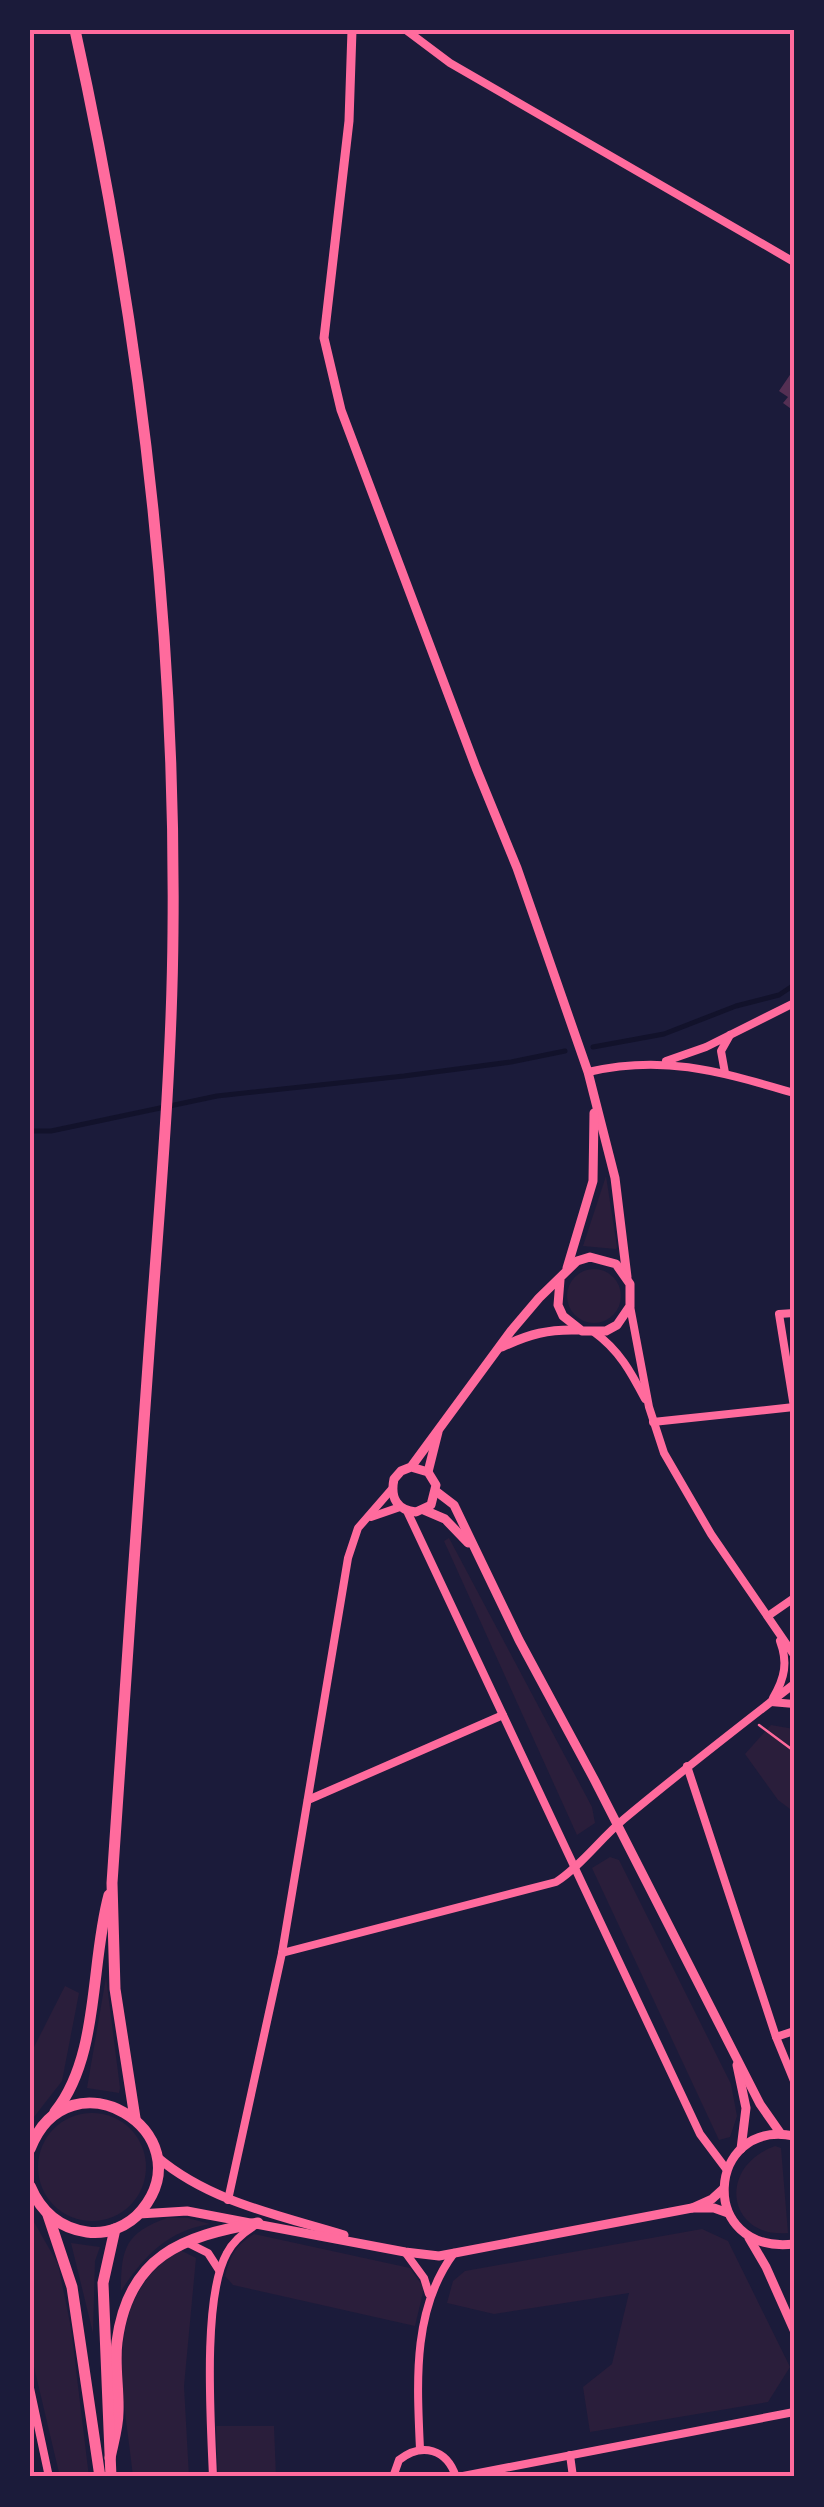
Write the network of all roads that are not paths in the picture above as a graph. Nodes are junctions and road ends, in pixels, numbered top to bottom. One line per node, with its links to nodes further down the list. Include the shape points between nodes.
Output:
1 (75, 30): 46 (main road, via 140,400 161,591 171,777 165,1126)
2 (352, 30): 10 (street, via 324,338 341,410)
3 (406, 30): 4 (street, via 450,63)
4 (794, 262)
5 (794, 504): 6 (street)
6 (794, 512)
7 (794, 1004): 8 (street)
8 (730, 1036): 9 (street); 11 (street, via 721,1051)
9 (662, 1062): 10 (street); 11 (street)
10 (588, 1072): 13 (street)
11 (725, 1074): 12 (street)
12 (794, 1093)
13 (594, 1095): 14 (street, via 593,1182); 15 (street, via 615,1178)
14 (567, 1269): 15 (street, via 604,1258); 16 (street)
15 (628, 1277): 17 (street)
16 (560, 1280): 19 (street, via 558,1306); 21 (street)
17 (630, 1306): 20 (street, via 616,1325); 23 (street)
18 (794, 1313): 22 (street, via 780,1314)
19 (582, 1330): 20 (street); 21 (street, via 551,1329)
20 (594, 1332): 23 (street, via 629,1368)
21 (500, 1348): 25 (street)
22 (794, 1406): 24 (street)
23 (649, 1407): 24 (street)
24 (652, 1422): 35 (street, via 711,1534)
25 (440, 1424): 26 (street); 27 (street)
26 (412, 1467): 27 (street); 28 (street, via 394,1479)
27 (428, 1472): 29 (street)
28 (392, 1490): 30 (street); 32 (street)
29 (436, 1492): 31 (street); 33 (street, via 454,1504)
30 (403, 1509): 31 (street); 32 (street); 41 (street)
31 (424, 1510): 33 (street, via 446,1519)
32 (367, 1518): 43 (street, via 348,1558)
33 (476, 1553): 44 (street)
34 (794, 1598): 35 (street)
35 (768, 1616): 36 (street)
36 (776, 1630): 37 (street); 39 (street, via 787,1659)
37 (794, 1655)
38 (794, 1684): 39 (street)
39 (771, 1702): 40 (street); 42 (street)
40 (794, 1704)
41 (503, 1715): 43 (street); 45 (street)
42 (687, 1766): 44 (street); 49 (street)
43 (308, 1800): 47 (street)
44 (618, 1825): 45 (street); 50 (street)
45 (574, 1870): 47 (street, via 556,1882); 59 (street, via 700,2134)
46 (112, 1883): 52 (main road, via 82,2057 68,2097); 53 (main road, via 115,1989)
47 (282, 1952): 62 (street)
48 (794, 2031): 49 (street)
49 (776, 2037): 51 (street)
50 (735, 2053): 54 (street); 57 (street, via 746,2108)
51 (794, 2080)
52 (52, 2116): 53 (main road, via 94,2102); 56 (main road)
53 (135, 2118): 58 (main road)
54 (781, 2134): 55 (street); 57 (street)
55 (794, 2136)
56 (30, 2149)
57 (741, 2149): 59 (street)
58 (157, 2157): 62 (street); 65 (main road, via 152,2197)
59 (727, 2170): 61 (street)
60 (30, 2186): 66 (main road)
61 (724, 2189): 63 (street); 64 (street)
62 (228, 2200): 72 (street)
63 (692, 2208): 64 (street); 74 (street)
64 (728, 2213): 69 (street)
65 (139, 2214): 67 (street, via 188,2211); 68 (main road)
66 (48, 2215): 68 (main road, via 91,2233); 84 (main road, via 72,2287)
67 (258, 2224): 70 (main road); 72 (street); 75 (street, via 235,2240)
68 (115, 2229): 82 (main road, via 103,2283)
69 (747, 2236): 71 (street); 77 (street)
70 (184, 2242): 75 (street, via 208,2253); 82 (main road, via 150,2266 128,2294 116,2343 118,2416)
71 (794, 2244)
72 (390, 2249): 73 (street)
73 (405, 2252): 74 (street); 76 (street)
74 (454, 2254): 76 (street)
75 (219, 2270): 86 (street, via 209,2385)
76 (429, 2294): 80 (street, via 418,2372)
77 (794, 2330)
78 (30, 2388): 83 (street)
79 (794, 2412): 81 (street)
80 (420, 2449): 87 (street, via 400,2460); 88 (street, via 444,2456)
81 (570, 2455): 88 (street); 89 (street)
82 (110, 2458): 85 (main road)
83 (49, 2477)
84 (100, 2477)
85 (111, 2477)
86 (213, 2477)
87 (393, 2477)
88 (457, 2477)
89 (573, 2477)

